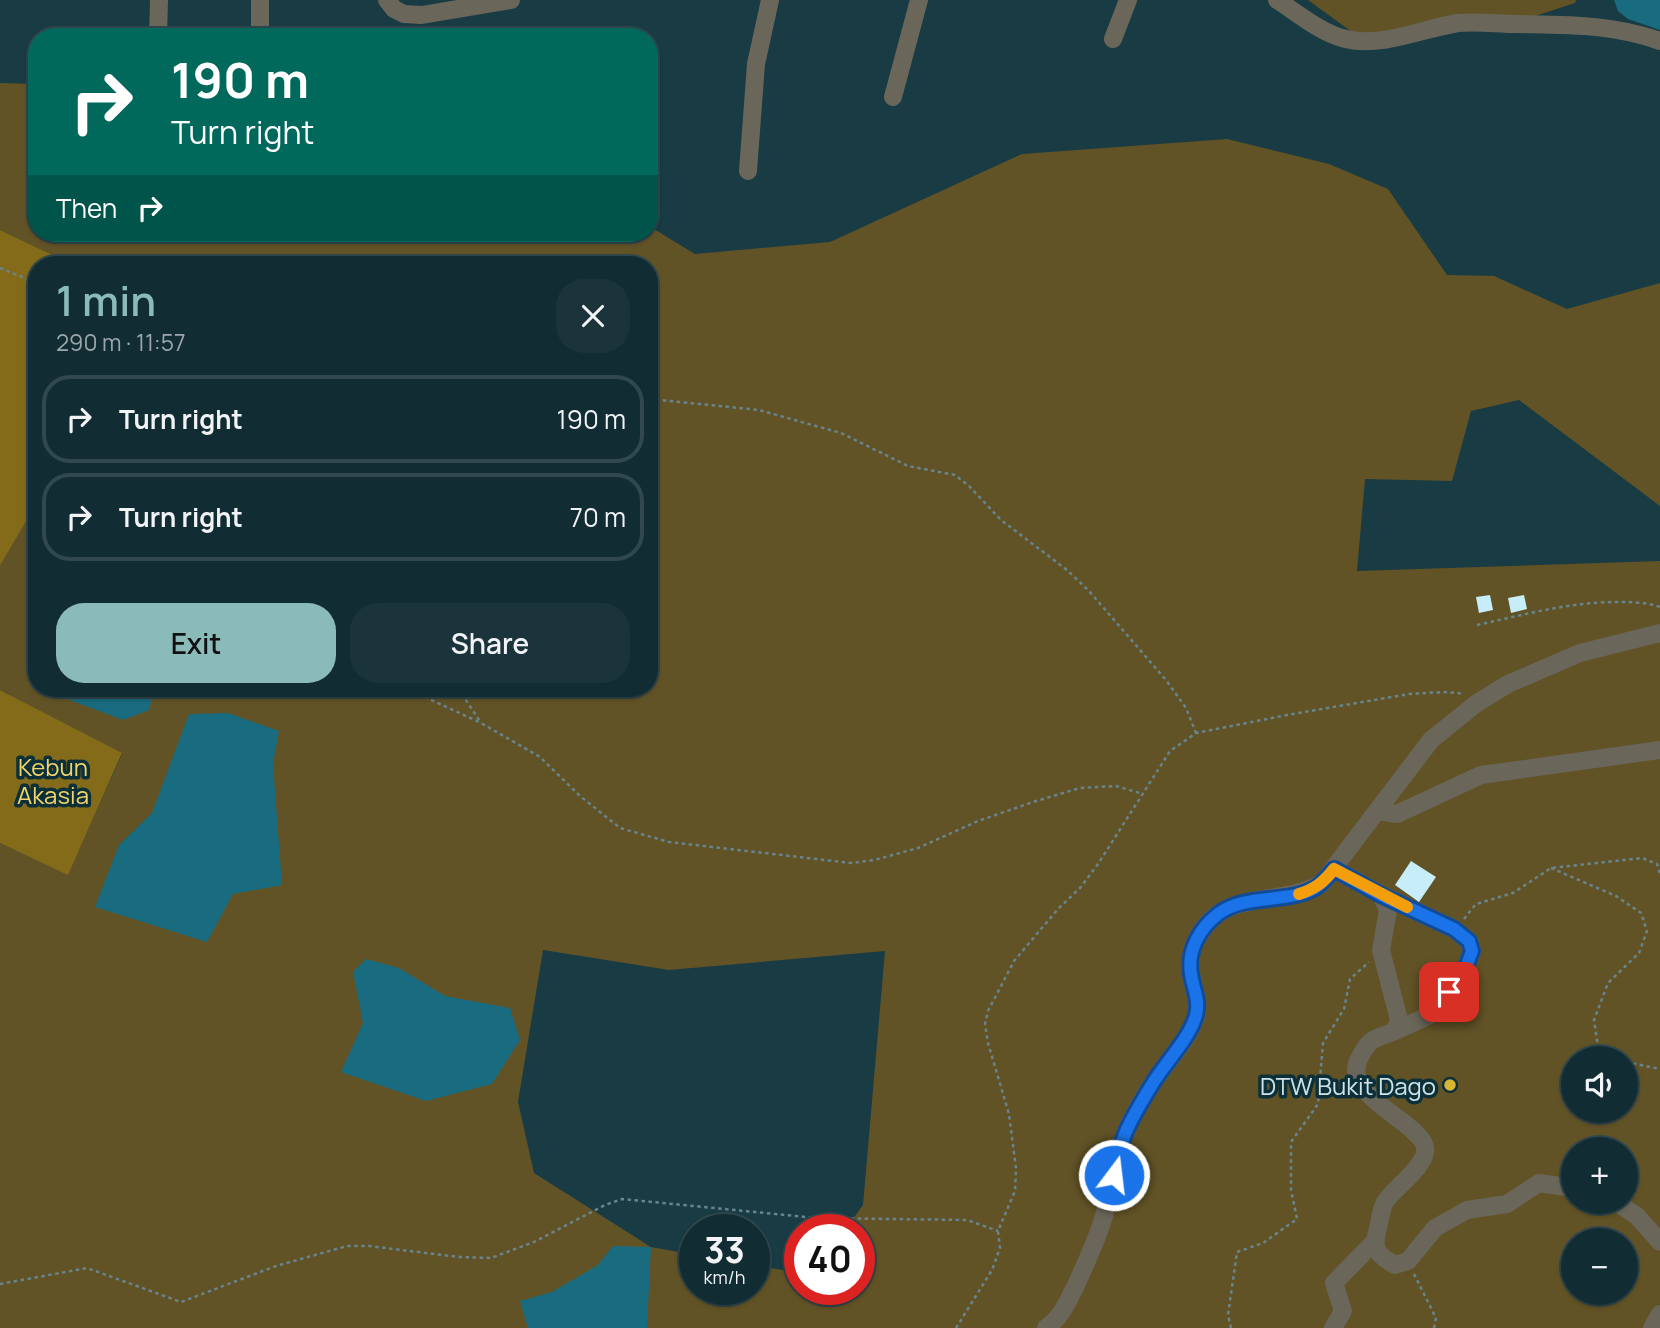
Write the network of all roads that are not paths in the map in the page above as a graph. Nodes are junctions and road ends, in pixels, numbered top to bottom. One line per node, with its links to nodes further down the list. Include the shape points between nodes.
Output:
1 (159, 0): 9 (street)
2 (260, 0): 10 (street)
3 (387, 0): 8 (street, via 404,14 422,15)
4 (770, 0): 14 (street, via 756,64)
5 (919, 0): 13 (street)
6 (1128, 0): 11 (street)
7 (1277, 0): 12 (street, via 1344,38 1376,41 1460,23 1616,28)
8 (499, 1)
9 (158, 28)
10 (260, 28)
11 (1114, 39)
12 (1660, 41)
13 (893, 97)
14 (748, 171)
15 (1660, 633): 17 (street, via 1580,653 1508,684 1477,703 1431,740)
16 (1660, 750): 17 (street, via 1481,775 1397,814)
17 (1378, 811): 18 (street)
18 (1334, 869): 19 (street); 26 (street, via 1313,889 1222,911 1196,940 1190,958 1196,1015 1125,1135 1091,1251 1066,1306)
19 (1381, 895): 20 (street, via 1388,910 1381,950 1399,1020); 20 (street, via 1454,929 1469,941 1472,951 1465,970 1432,1014)
20 (1395, 1031): 23 (street, via 1368,1042 1356,1065 1359,1083 1426,1148 1424,1159 1384,1203)
21 (1561, 1186): 23 (street, via 1539,1183 1507,1204 1467,1210 1436,1228 1408,1261 1395,1265 1380,1256)
22 (1634, 1214): 24 (street)
23 (1374, 1242): 27 (street, via 1334,1283 1343,1311)
24 (1660, 1242)
25 (1660, 1314): 28 (street)
26 (1046, 1328)
27 (1334, 1328)
28 (1652, 1328)

